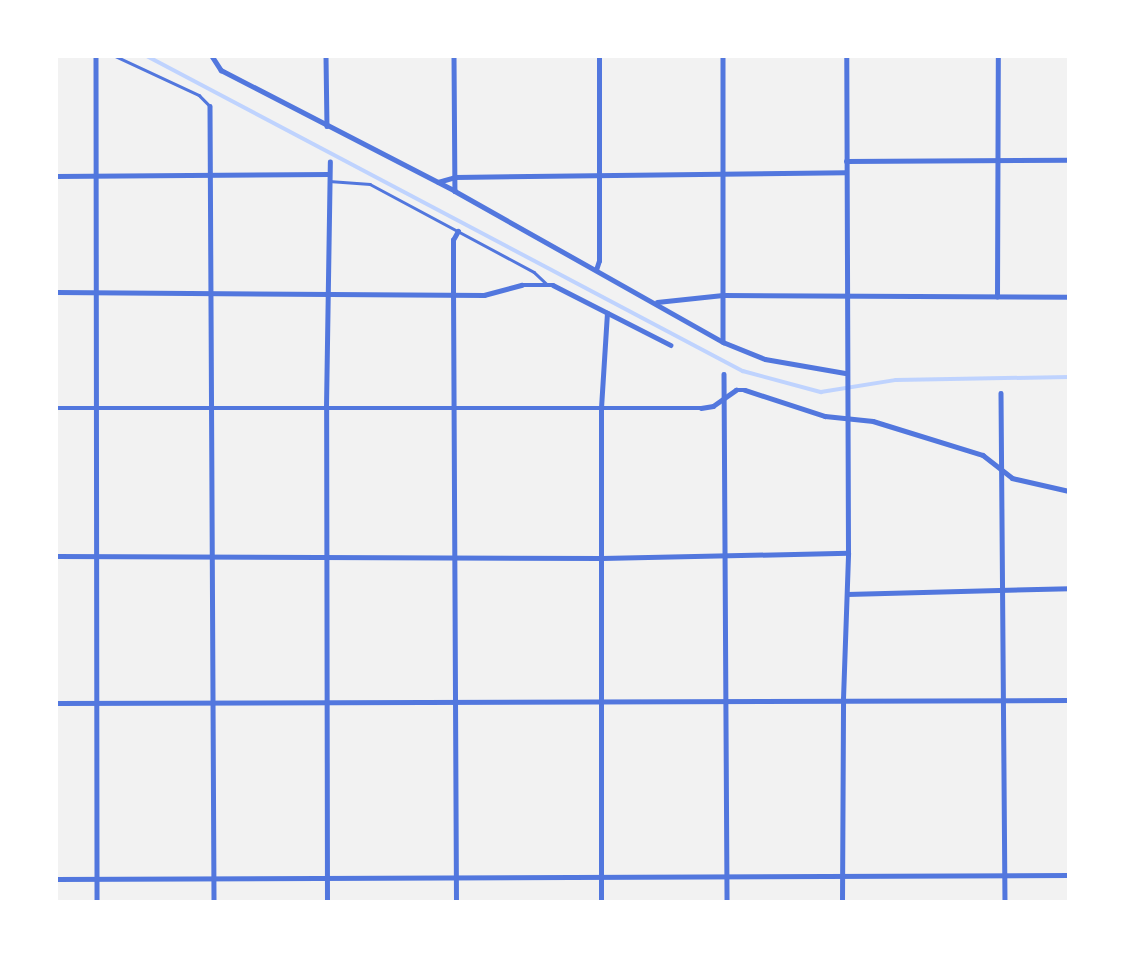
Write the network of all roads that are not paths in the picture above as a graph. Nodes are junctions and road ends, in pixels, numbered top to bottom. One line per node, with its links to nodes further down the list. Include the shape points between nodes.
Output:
1 (96, 56): 20 (street)
2 (115, 56): 10 (lane, via 199,95)
3 (212, 56): 11 (street, via 221,70)
4 (326, 56): 11 (street)
5 (454, 56): 23 (street)
6 (599, 56): 18 (street)
7 (723, 56): 22 (street)
8 (846, 56): 13 (street)
9 (998, 56): 14 (street)
10 (210, 106): 21 (street)
11 (327, 126): 25 (street)
12 (1069, 160): 14 (street)
13 (846, 161): 14 (street); 16 (street)
14 (999, 161): 37 (street)
15 (330, 162): 17 (street)
16 (846, 172): 22 (street); 36 (street)
17 (329, 174): 21 (street); 24 (street)
18 (599, 175): 22 (street); 23 (street); 28 (street)
19 (56, 176): 20 (street)
20 (95, 176): 21 (street); 31 (street)
21 (210, 176): 32 (street)
22 (724, 176): 35 (street)
23 (455, 177): 25 (street); 26 (street)
24 (329, 181): 27 (lane, via 370,184); 33 (street)
25 (437, 182): 26 (street)
26 (454, 191): 28 (street)
27 (458, 231): 29 (lane, via 534,272); 34 (street, via 453,240)
28 (596, 270): 39 (street)
29 (547, 284): 34 (street, via 484,295); 40 (street)
30 (56, 292): 31 (street)
31 (94, 292): 32 (street); 50 (street)
32 (212, 293): 33 (street); 47 (street)
33 (328, 293): 34 (street); 48 (street)
34 (453, 294): 51 (street)
35 (723, 295): 36 (street); 39 (street); 41 (street)
36 (846, 296): 37 (street); 43 (street)
37 (997, 297): 38 (street)
38 (1069, 297)
39 (657, 302): 41 (street)
40 (607, 313): 42 (street); 52 (street)
41 (723, 342): 43 (street, via 765,359)
42 (671, 345)
43 (845, 373): 53 (street)
44 (724, 374): 46 (street)
45 (1001, 393): 54 (street)
46 (724, 399): 52 (street, via 701,408); 53 (street, via 736,390 745,390); 59 (street)
47 (211, 407): 48 (street); 50 (street); 58 (street)
48 (326, 407): 51 (street); 61 (street)
49 (56, 408): 50 (street)
50 (95, 408): 57 (street)
51 (454, 408): 52 (street); 62 (street)
52 (601, 408): 63 (street)
53 (848, 419): 54 (street, via 873,421 983,455); 56 (street)
54 (1003, 473): 55 (street, via 1021,482); 65 (street)
55 (1069, 491)
56 (848, 553): 59 (street); 66 (street)
57 (96, 555): 58 (street); 60 (street); 73 (street)
58 (212, 555): 61 (street); 74 (street)
59 (724, 555): 63 (street); 69 (street)
60 (56, 556)
61 (327, 556): 62 (street); 76 (street)
62 (453, 557): 63 (street); 72 (street)
63 (602, 558): 67 (street)
64 (1069, 588): 65 (street)
65 (1004, 592): 66 (street); 70 (street)
66 (847, 594): 68 (street)
67 (603, 699): 69 (street); 72 (street); 77 (street)
68 (843, 699): 69 (street); 70 (street); 78 (street)
69 (726, 700): 81 (street)
70 (1003, 700): 71 (street); 82 (street)
71 (1069, 700)
72 (454, 701): 76 (street); 80 (street)
73 (96, 702): 74 (street); 75 (street); 85 (street)
74 (212, 702): 76 (street); 86 (street)
75 (56, 703)
76 (327, 703): 83 (street)
77 (601, 875): 80 (street); 81 (street); 91 (street)
78 (842, 875): 81 (street); 82 (street); 93 (street)
79 (1069, 875): 82 (street)
80 (456, 876): 83 (street); 90 (street)
81 (727, 876): 92 (street)
82 (1005, 876): 94 (street)
83 (327, 878): 86 (street); 89 (street)
84 (56, 879): 85 (street)
85 (97, 879): 86 (street); 87 (street)
86 (213, 879): 88 (street)
87 (97, 902)
88 (214, 902)
89 (327, 902)
90 (456, 902)
91 (601, 902)
92 (727, 902)
93 (842, 902)
94 (1005, 902)

